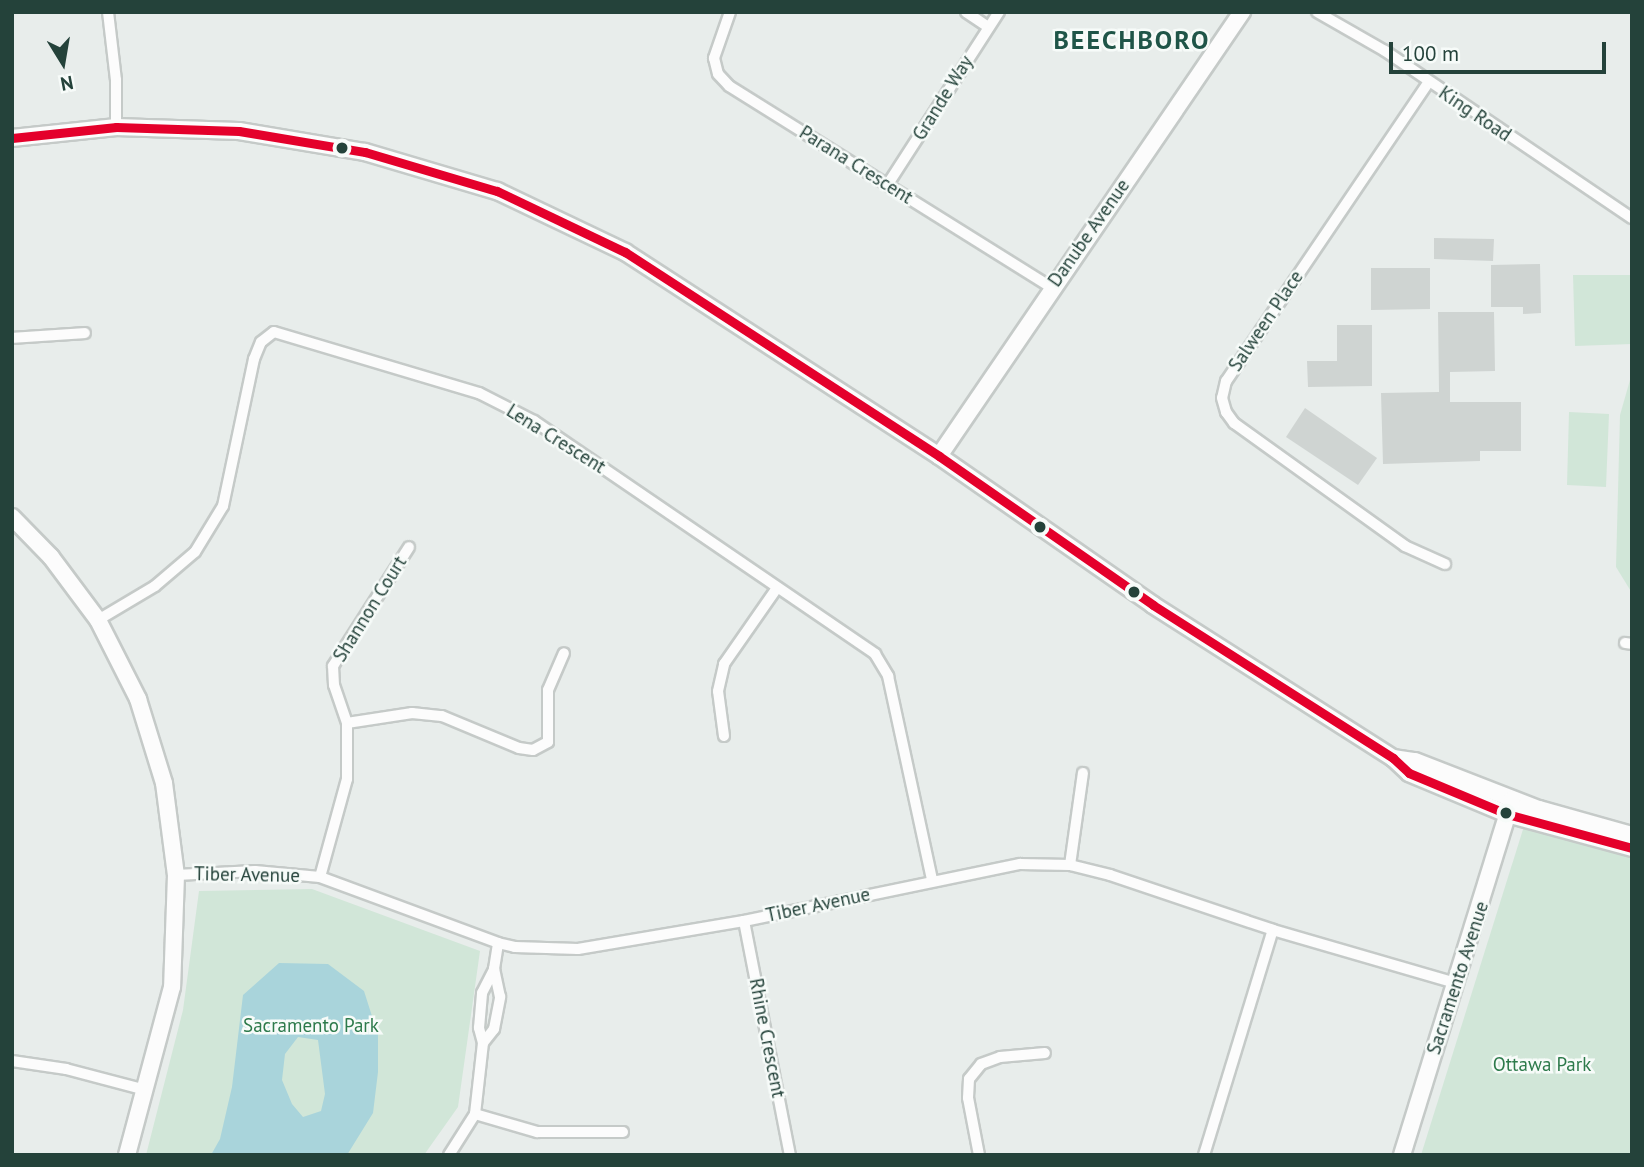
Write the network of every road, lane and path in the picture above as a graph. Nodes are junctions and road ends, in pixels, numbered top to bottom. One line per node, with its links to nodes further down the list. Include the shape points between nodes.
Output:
1 (108, 12): 9 (street)
2 (730, 12): 11 (street, Parana Crescent, via 714,58 718,74 729,86)
3 (966, 12): 7 (street)
4 (999, 12): 7 (street, Grande Way)
5 (1242, 12): 13 (street, Danube Avenue)
6 (1317, 12): 8 (street, King Road, via 1385,51)
7 (988, 27): 11 (street, Grande Way)
8 (1428, 83): 12 (street, King Road); 19 (street, Salween Place, via 1226,381 1222,398 1234,423 1405,546)
9 (116, 127): 10 (street); 16 (street, via 239,131 365,152 497,191 625,252)
10 (12, 138)
11 (888, 184): 13 (street, Parana Crescent)
12 (1632, 218)
13 (1051, 287): 16 (street, Danube Avenue)
14 (85, 333): 15 (street)
15 (12, 338)
16 (939, 456): 26 (street, via 1153,605 1393,758 1409,773)
17 (12, 517): 21 (street, via 51,557)
18 (409, 547): 23 (street, Shannon Court, via 333,666 334,685)
19 (1445, 564)
20 (777, 588): 21 (street, Lena Crescent, via 534,421 479,393 274,332 261,342 254,359 223,506 195,552 155,586); 24 (street, via 724,664 718,691); 32 (street, Lena Crescent, via 875,654 888,676)
21 (98, 620): 30 (street, via 138,699 164,782)
22 (564, 653): 23 (street, via 548,690 548,742 533,750 442,716 412,713)
23 (347, 723): 31 (street, Shannon Court, via 347,779)
24 (724, 736)
25 (1083, 773): 29 (street)
26 (1510, 807): 27 (street); 28 (street); 37 (street, Sacramento Avenue)
27 (1632, 835)
28 (1632, 848)
29 (1070, 865): 32 (street, Tiber Avenue, via 1020,864); 34 (street, Tiber Avenue)
30 (176, 875): 31 (street, Tiber Avenue, via 255,871); 41 (street, via 172,987)
31 (320, 877): 35 (street, Tiber Avenue)
32 (932, 880): 33 (street, Tiber Avenue)
33 (744, 921): 35 (street, Tiber Avenue, via 578,949); 46 (street, Rhine Crescent)
34 (1273, 930): 37 (street, Tiber Avenue); 48 (street)
35 (498, 943): 36 (street)
36 (494, 969): 38 (street, via 482,993 479,1028); 38 (street, via 500,998 494,1029)
37 (1455, 983): 49 (street, Sacramento Avenue)
38 (483, 1043): 42 (street)
39 (1045, 1053): 47 (street, via 1000,1057 981,1064 969,1079)
40 (13, 1058): 41 (street)
41 (146, 1090): 44 (street)
42 (475, 1114): 43 (street, via 537,1132); 45 (street)
43 (623, 1132)
44 (127, 1155)
45 (449, 1155)
46 (790, 1155)
47 (979, 1155)
48 (1204, 1155)
49 (1402, 1155)

